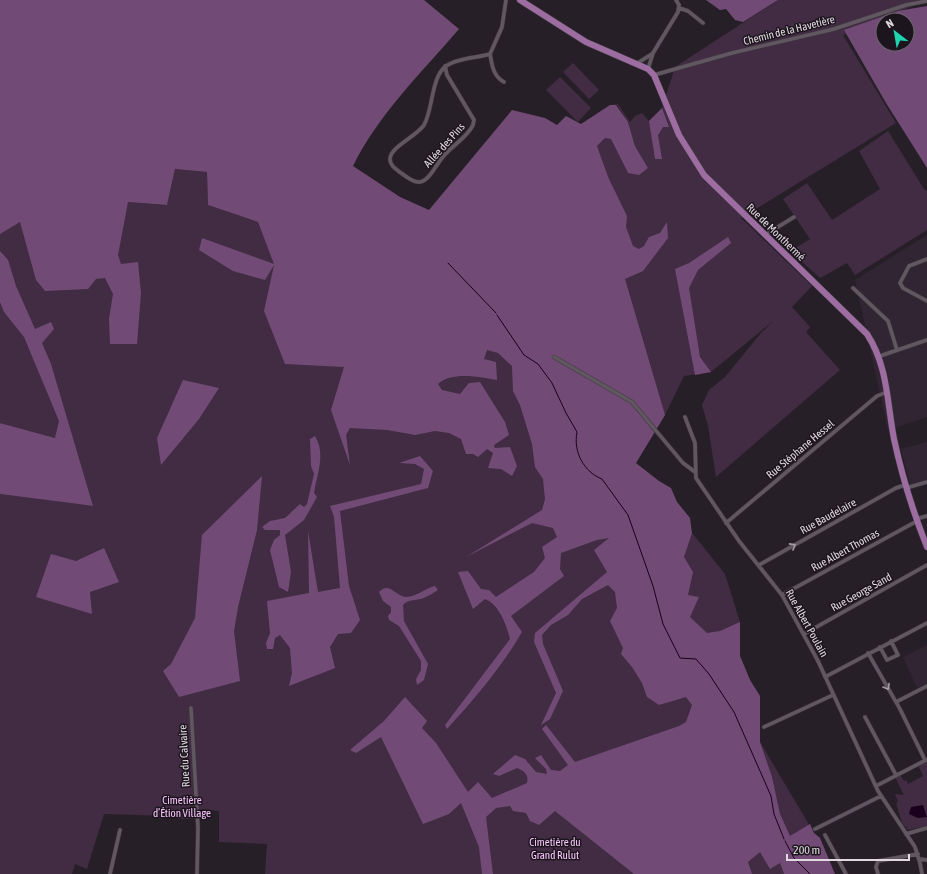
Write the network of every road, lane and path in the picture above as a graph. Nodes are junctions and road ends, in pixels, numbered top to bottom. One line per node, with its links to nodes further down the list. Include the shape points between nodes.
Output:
1 (506, 0): 8 (street, via 502,26)
2 (520, 0): 9 (main road, Rue de Monthermé, via 580,39)
3 (676, 0): 5 (street)
4 (927, 1): 12 (street, Chemin de la Havetière)
5 (679, 8): 6 (street, via 688,11); 7 (street)
6 (703, 23)
7 (653, 53): 9 (street); 11 (street)
8 (490, 54): 10 (street); 13 (street, via 495,73 498,79)
9 (636, 64): 11 (main road, Rue de Monthermé)
10 (445, 66): 10 (street, Allée des Pins, via 439,73 424,124 390,156 395,169 414,182 427,179 443,156 473,125 474,120 447,75)
11 (648, 69): 12 (main road, Rue de Monthermé)
12 (654, 75): 15 (main road, Rue de Monthermé, via 679,135 700,170)
13 (504, 82)
14 (794, 217): 15 (street)
15 (765, 235): 21 (main road, Rue de Monthermé, via 867,334)
16 (927, 259): 18 (street, via 909,266 900,283 903,288)
17 (853, 288): 20 (street, via 888,321)
18 (927, 301)
19 (927, 340): 20 (street)
20 (897, 350): 21 (street)
21 (880, 356): 23 (main road, Rue de Monthermé)
22 (554, 357): 25 (street, via 632,402 683,463)
23 (887, 392): 27 (main road, Rue de Monthermé, via 891,424); 30 (street, Rue Stéphane Hessel, via 877,396)
24 (685, 417): 25 (street, via 695,443)
25 (695, 472): 30 (street, Rue Albert Poulain, via 698,482)
26 (927, 482): 27 (street, Rue Baudelaire)
27 (905, 486): 29 (main road, Rue de Monthermé); 32 (street, Rue Baudelaire, one-way to 27, via 892,490)
28 (927, 516): 29 (street, Rue Albert Thomas)
29 (917, 520): 31 (main road, Rue de Monthermé); 34 (street, Rue Albert Thomas)
30 (726, 523): 32 (street, Rue Albert Poulain)
31 (927, 547)
32 (759, 564): 34 (street, Rue Albert Poulain)
33 (927, 565): 36 (street, Rue George Sand)
34 (782, 595): 36 (street, Rue Albert Poulain)
35 (927, 622): 37 (street)
36 (804, 634): 40 (street, Rue Albert Poulain)
37 (891, 641): 38 (street); 38 (street, via 898,655 893,658 887,660)
38 (880, 647): 39 (street)
39 (868, 653): 40 (street); 43 (street, one-way to 43)
40 (825, 677): 42 (street, Rue Albert Poulain)
41 (927, 686): 43 (street)
42 (833, 694): 46 (street); 49 (street, Rue Albert Poulain)
43 (896, 702): 47 (street)
44 (191, 708): 59 (street, Rue du Calvaire, via 198,828)
45 (866, 717): 48 (street)
46 (764, 727)
47 (926, 760): 48 (street)
48 (896, 775): 49 (street)
49 (876, 786): 50 (street, Rue Albert Poulain)
50 (881, 796): 52 (street); 54 (street, Rue Albert Poulain)
51 (927, 828): 54 (street)
52 (815, 829)
53 (120, 830): 58 (street)
54 (906, 834): 56 (street, Rue Albert Poulain)
55 (825, 835): 60 (street)
56 (918, 856): 57 (street); 61 (street, via 878,861); 62 (street)
57 (927, 860)
58 (110, 874)
59 (197, 874)
60 (846, 874)
61 (878, 874)
62 (922, 874)

